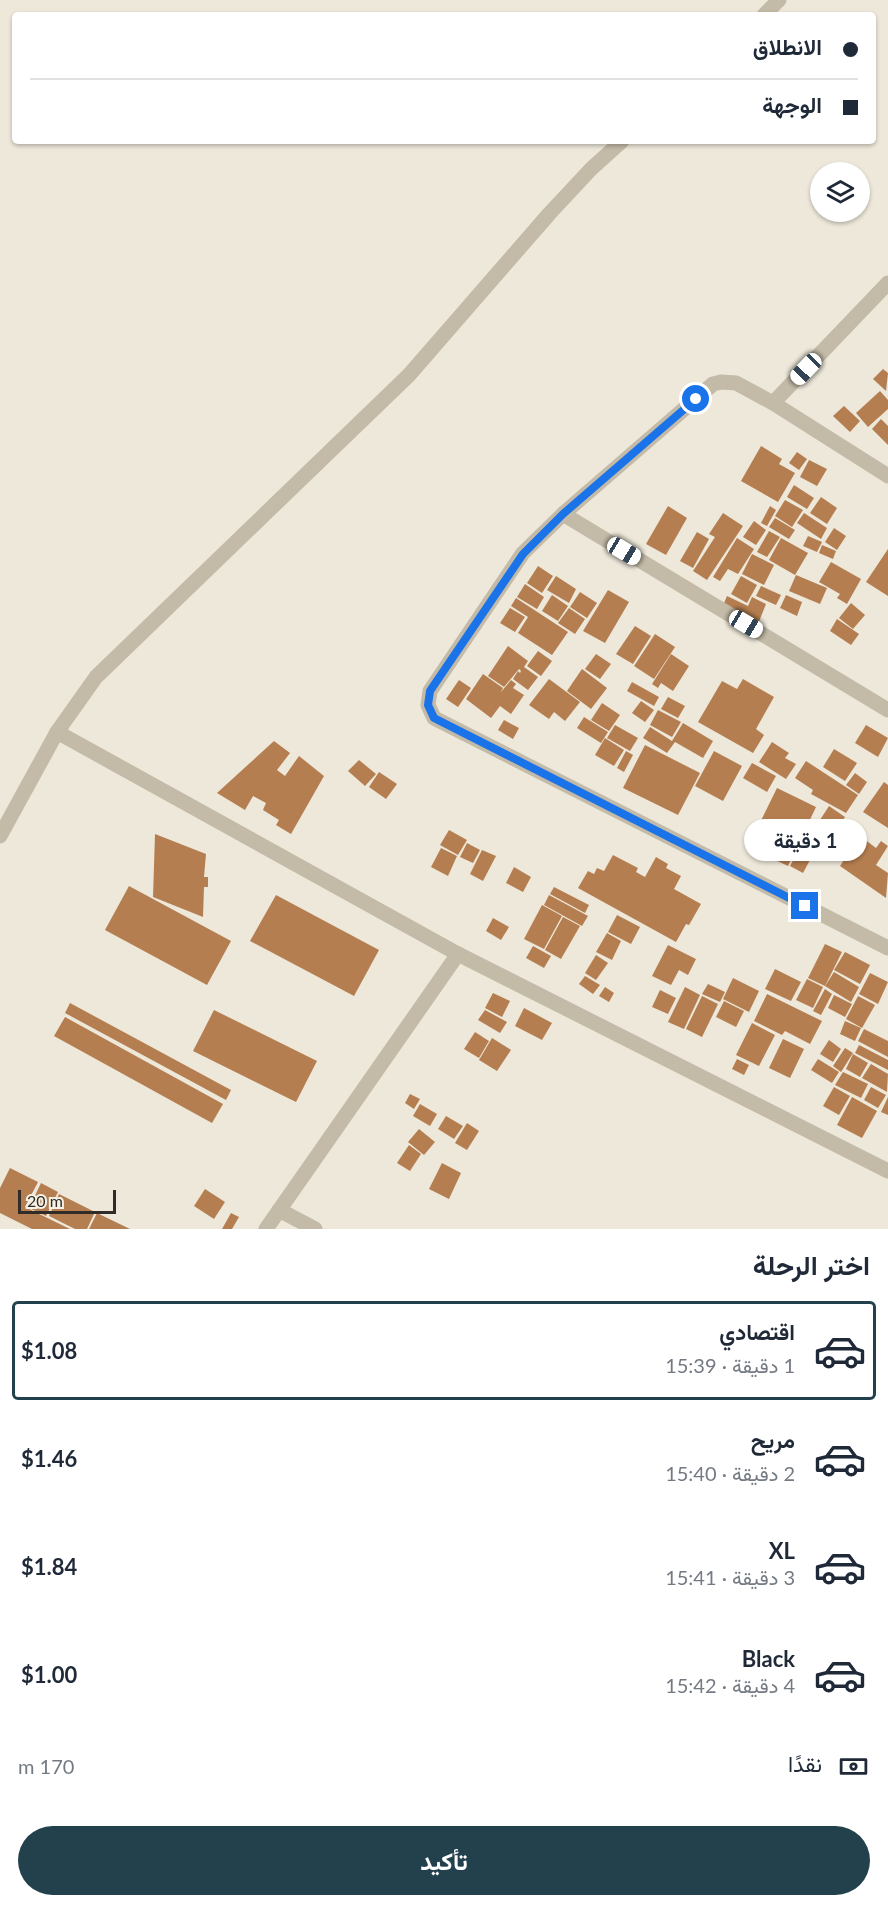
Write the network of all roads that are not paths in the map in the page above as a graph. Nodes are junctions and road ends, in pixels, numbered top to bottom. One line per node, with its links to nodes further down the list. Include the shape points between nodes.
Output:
1 (778, 0): 2 (street)
2 (767, 12)
3 (619, 144): 9 (street, via 549,214 409,375 96,677)
4 (888, 283): 5 (street)
5 (773, 403): 6 (street); 7 (street, via 736,383 713,384)
6 (888, 476)
7 (563, 514): 8 (street); 11 (street, via 523,554 430,691 428,705 434,718)
8 (888, 710)
9 (57, 732): 10 (street); 12 (street)
10 (0, 836)
11 (888, 948)
12 (458, 954): 13 (street); 14 (street)
13 (888, 1171)
14 (279, 1210): 15 (street); 16 (street)
15 (266, 1229)
16 (315, 1229)

